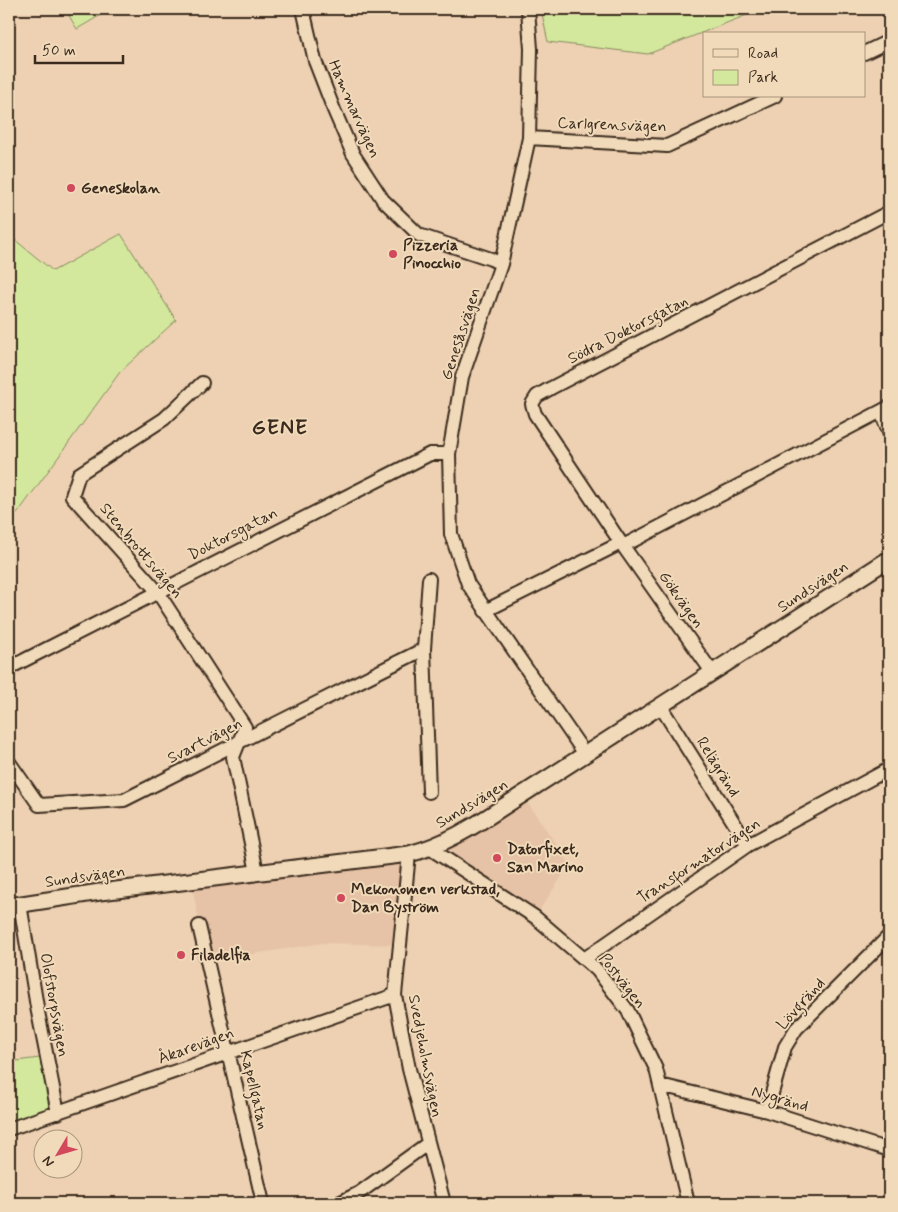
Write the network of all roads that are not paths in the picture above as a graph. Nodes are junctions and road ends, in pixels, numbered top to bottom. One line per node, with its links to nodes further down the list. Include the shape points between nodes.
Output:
1 (303, 9): 8 (street, Hammarvägen, via 315,61 334,110 353,154 383,200 419,235 492,258)
2 (528, 9): 6 (street, Genesåsvägen, via 531,49)
3 (889, 41): 4 (street)
4 (866, 52)
5 (771, 98): 6 (street, Carlgrensvägen, via 667,146)
6 (528, 138): 8 (street, Genesåsvägen)
7 (889, 212): 13 (street, Södra Doktorsgatan, via 537,396 532,404 535,414)
8 (501, 264): 12 (street, Genesåsvägen, via 462,376)
9 (202, 383): 16 (street, Stenbrottsvägen, via 164,419 79,474 72,496)
10 (885, 409): 11 (street); 13 (street)
11 (889, 432)
12 (449, 454): 16 (street, Doktorsgatan, via 430,454); 17 (street, Genesåsvägen, via 452,534 468,584)
13 (622, 544): 17 (street); 20 (street, Gökvägen)
14 (889, 558): 20 (street, Sundsvägen)
15 (429, 579): 18 (street)
16 (157, 591): 19 (street, Doktorsgatan); 22 (street, Stenbrottsvägen, via 245,727)
17 (485, 611): 23 (street, Genesåsvägen)
18 (424, 649): 22 (street, Svartvägen); 26 (street)
19 (9, 668)
20 (712, 672): 21 (street, Sundsvägen)
21 (661, 707): 23 (street, Sundsvägen); 27 (street, Relägränd)
22 (240, 741): 24 (street, Svartvägen, via 124,800 39,805); 30 (street, Stenbrottsvägen, via 233,757)
23 (585, 754): 28 (street, Sundsvägen, via 465,831)
24 (9, 762)
25 (889, 769): 27 (street, Transformatorvägen)
26 (429, 792)
27 (748, 845): 34 (street, Transformatorvägen)
28 (431, 849): 29 (street, Sundsvägen); 34 (street, Postvägen, via 534,917)
29 (409, 854): 30 (street, Sundsvägen); 35 (street, Svedjeholmsvägen)
30 (257, 872): 31 (street, Sundsvägen)
31 (14, 905): 39 (street, Olofstorpsvägen)
32 (199, 926): 36 (street, Kapellgatan)
33 (889, 936): 38 (street, Lövgränd, via 796,1029 784,1047)
34 (584, 959): 37 (street, Postvägen, via 597,970 628,1011)
35 (395, 995): 36 (street, Åkarevägen); 41 (street, Svedjeholmsvägen, via 408,1069)
36 (229, 1051): 39 (street, Åkarevägen); 43 (street, Kapellgatan)
37 (660, 1085): 38 (street, Nygränd); 46 (street, Postvägen)
38 (767, 1111): 42 (street, Nygränd)
39 (58, 1112): 40 (street, Åkarevägen)
40 (9, 1128)
41 (427, 1144): 44 (street, via 360,1193); 45 (street, Svedjeholmsvägen)
42 (889, 1150)
43 (263, 1203)
44 (339, 1203)
45 (444, 1203)
46 (688, 1203)

